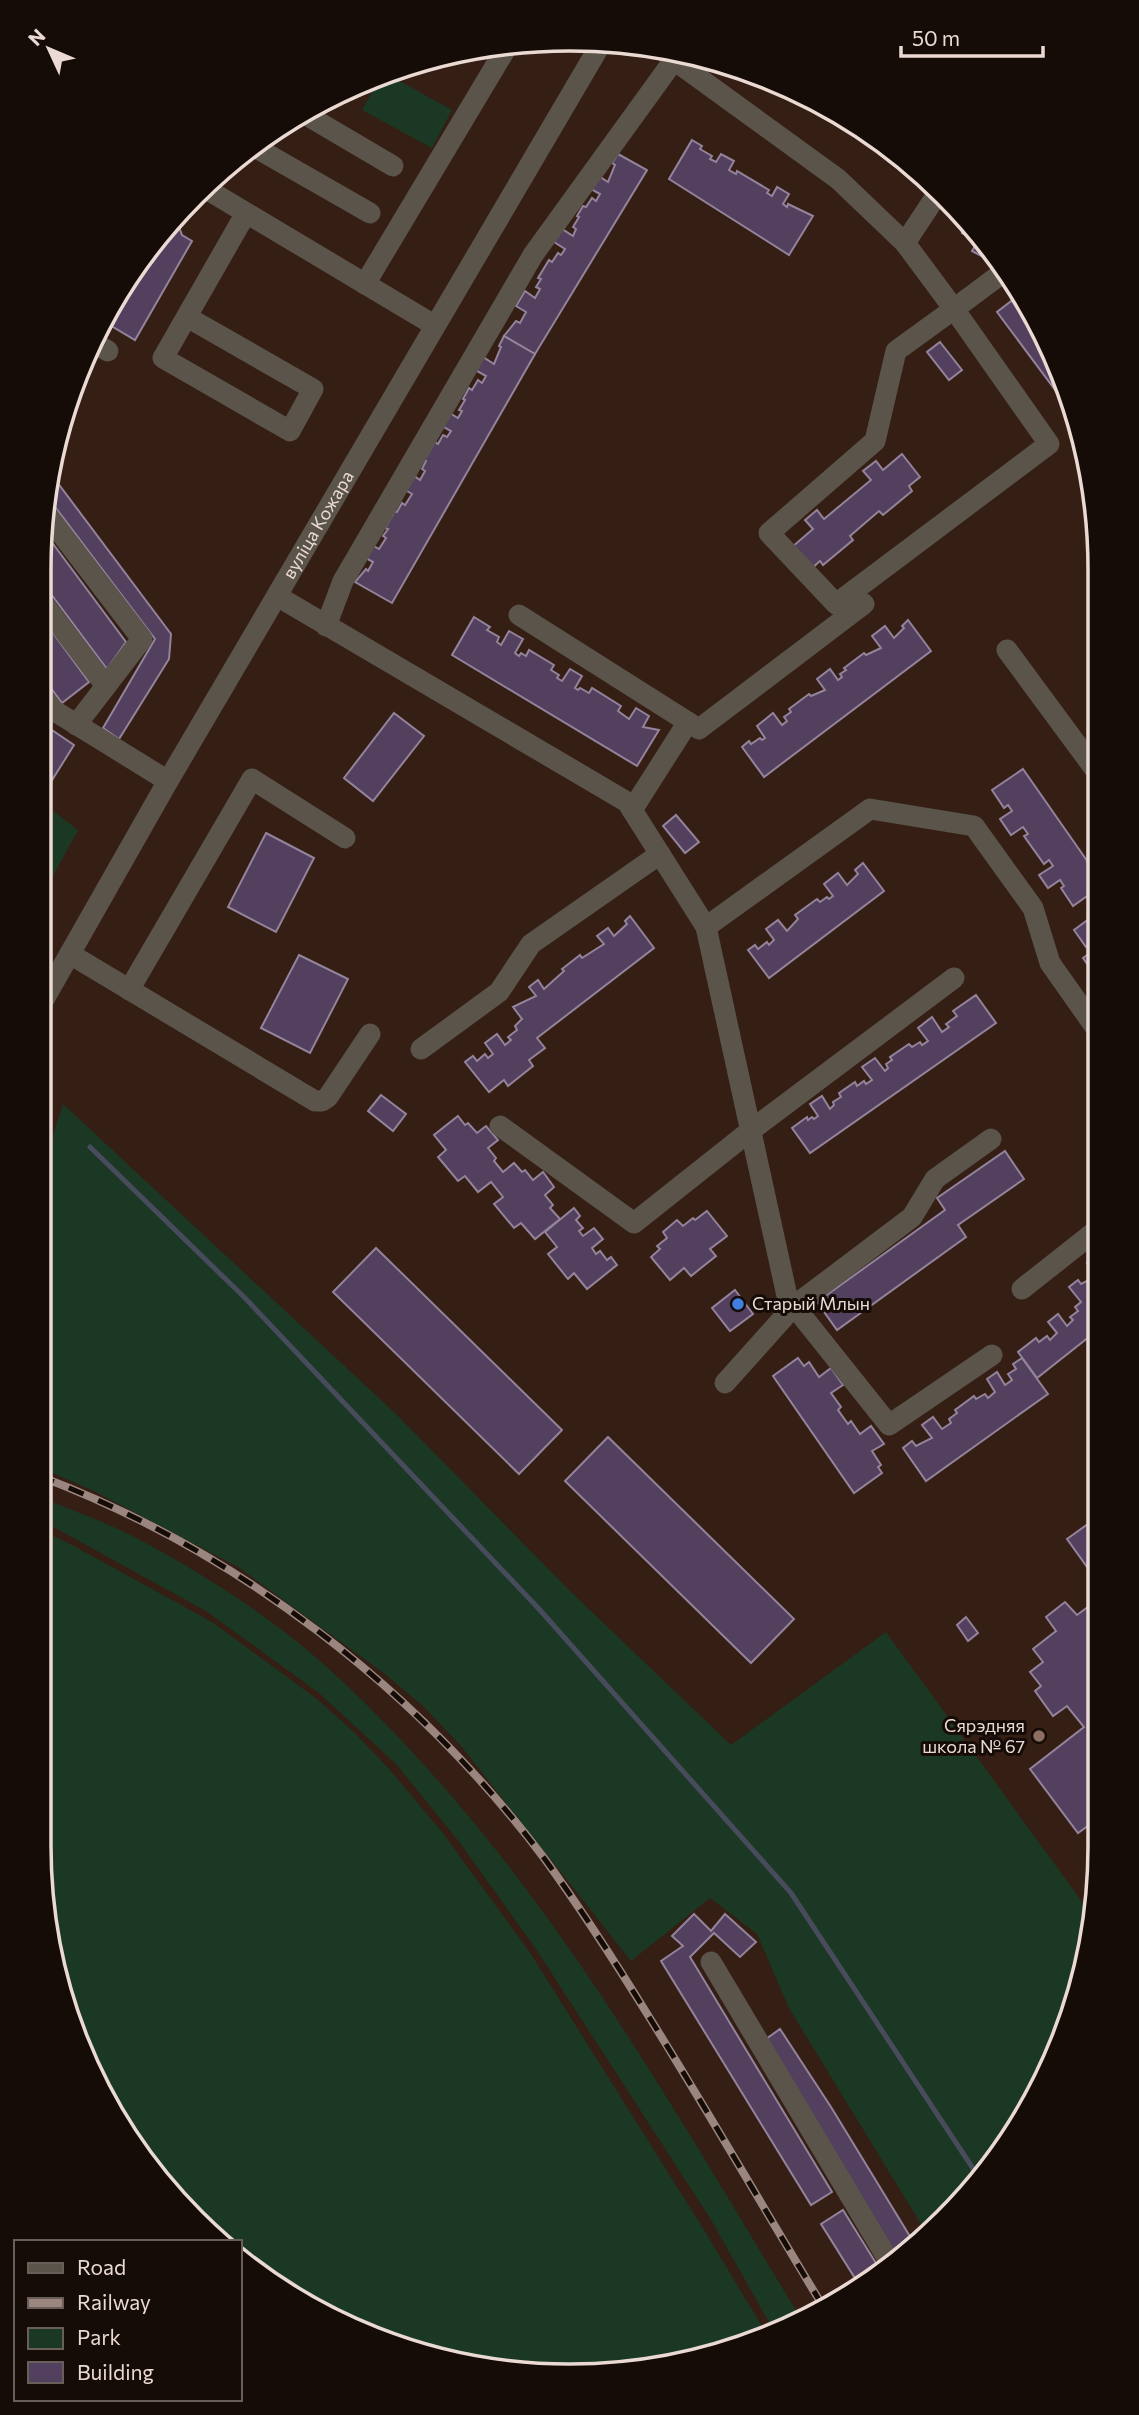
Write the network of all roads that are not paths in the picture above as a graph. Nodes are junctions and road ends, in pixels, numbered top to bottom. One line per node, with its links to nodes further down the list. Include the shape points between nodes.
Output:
1 (595, 52): 17 (street, вуліца Кожара)
2 (501, 55): 14 (street)
3 (663, 60): 23 (street, via 533,255 343,581)
4 (679, 63): 12 (street, via 838,179)
5 (313, 119): 7 (street)
6 (263, 152): 11 (street)
7 (393, 166)
8 (213, 193): 10 (street)
9 (933, 200): 12 (street)
10 (246, 213): 14 (street); 16 (street)
11 (370, 213)
12 (905, 243): 15 (street)
13 (998, 276): 15 (street)
14 (365, 284): 17 (street)
15 (954, 309): 15 (street, via 1049,444 836,604 769,533 875,441 896,351)
16 (187, 317): 16 (street, via 163,358 290,431 313,389)
17 (434, 325): 19 (street, вуліца Кожара)
18 (53, 523): 25 (street, via 142,639)
19 (277, 596): 23 (street); 30 (street, вуліца Кожара)
20 (864, 604): 27 (street, via 699,729)
21 (51, 615): 25 (street)
22 (519, 615): 27 (street)
23 (326, 626): 31 (street, via 628,802)
24 (1007, 650): 29 (street)
25 (106, 687): 28 (street)
26 (51, 717): 28 (street)
27 (688, 722): 31 (street)
28 (76, 725): 30 (street)
29 (1088, 760)
30 (168, 781): 35 (street, вуліца Кожара)
31 (632, 810): 33 (street)
32 (345, 838): 38 (street, via 252,779)
33 (660, 854): 34 (street); 41 (street, via 531,944 499,992)
34 (706, 927): 39 (street, via 870,809 974,826 1033,908 1050,963); 43 (street)
35 (70, 954): 37 (street, вуліца Кожара); 38 (street)
36 (954, 978): 43 (street)
37 (51, 986)
38 (129, 990): 40 (street, via 316,1101 328,1097)
39 (1088, 1017)
40 (370, 1034)
41 (421, 1049)
42 (500, 1126): 43 (street, via 634,1223)
43 (751, 1131): 47 (street, via 787,1296)
44 (991, 1139): 47 (street, via 935,1179 912,1217)
45 (1088, 1237): 46 (street)
46 (1023, 1289)
47 (793, 1306): 48 (street, via 889,1425); 49 (street)
48 (992, 1355)
49 (725, 1383)
50 (711, 1962): 51 (street)
51 (886, 2256)

